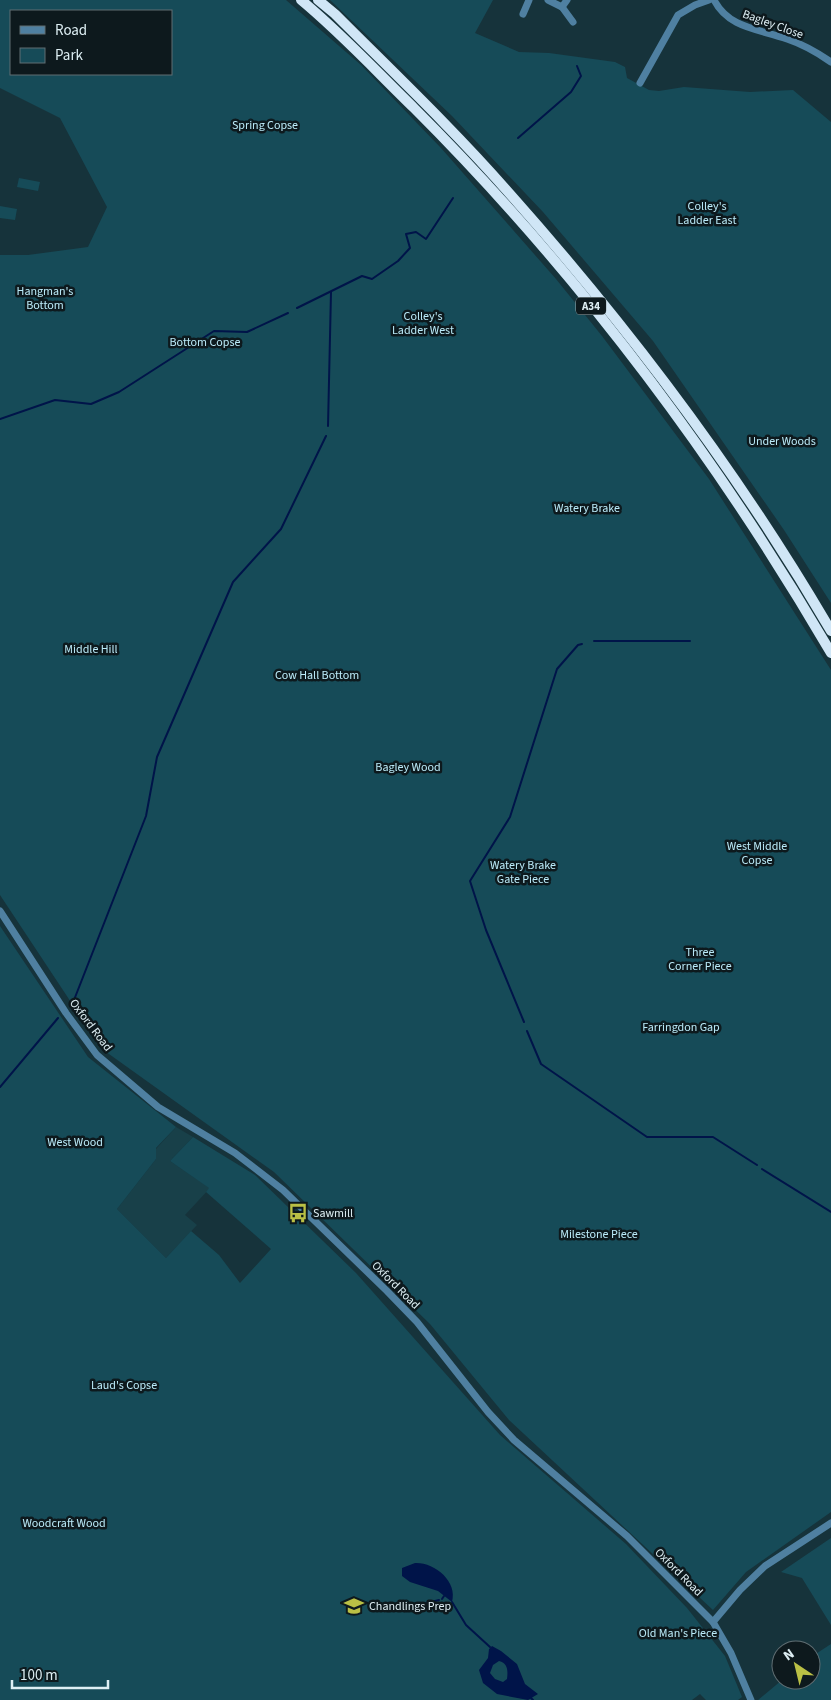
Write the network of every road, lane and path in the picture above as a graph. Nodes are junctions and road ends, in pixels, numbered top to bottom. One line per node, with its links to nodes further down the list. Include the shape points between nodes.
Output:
1 (301, 0): 14 (highway, A34, via 452,147 548,253 700,451)
2 (318, 0): 13 (highway, A34, via 509,192 598,298 742,490)
3 (529, 0): 9 (street)
4 (548, 0): 8 (street)
5 (567, 0): 8 (street)
6 (709, 0): 12 (street, via 678,15)
7 (714, 0): 11 (street, Bagley Close, via 736,23 786,39)
8 (562, 6): 10 (street)
9 (523, 14)
10 (573, 22)
11 (831, 62)
12 (640, 83)
13 (831, 631)
14 (831, 653)
15 (0, 911): 17 (street, Oxford Road, via 97,1055 158,1107 235,1153 283,1190 417,1322 514,1440 627,1536)
16 (831, 1523): 17 (street, via 765,1566)
17 (713, 1622): 18 (street, Oxford Road, via 731,1653)
18 (751, 1700)

